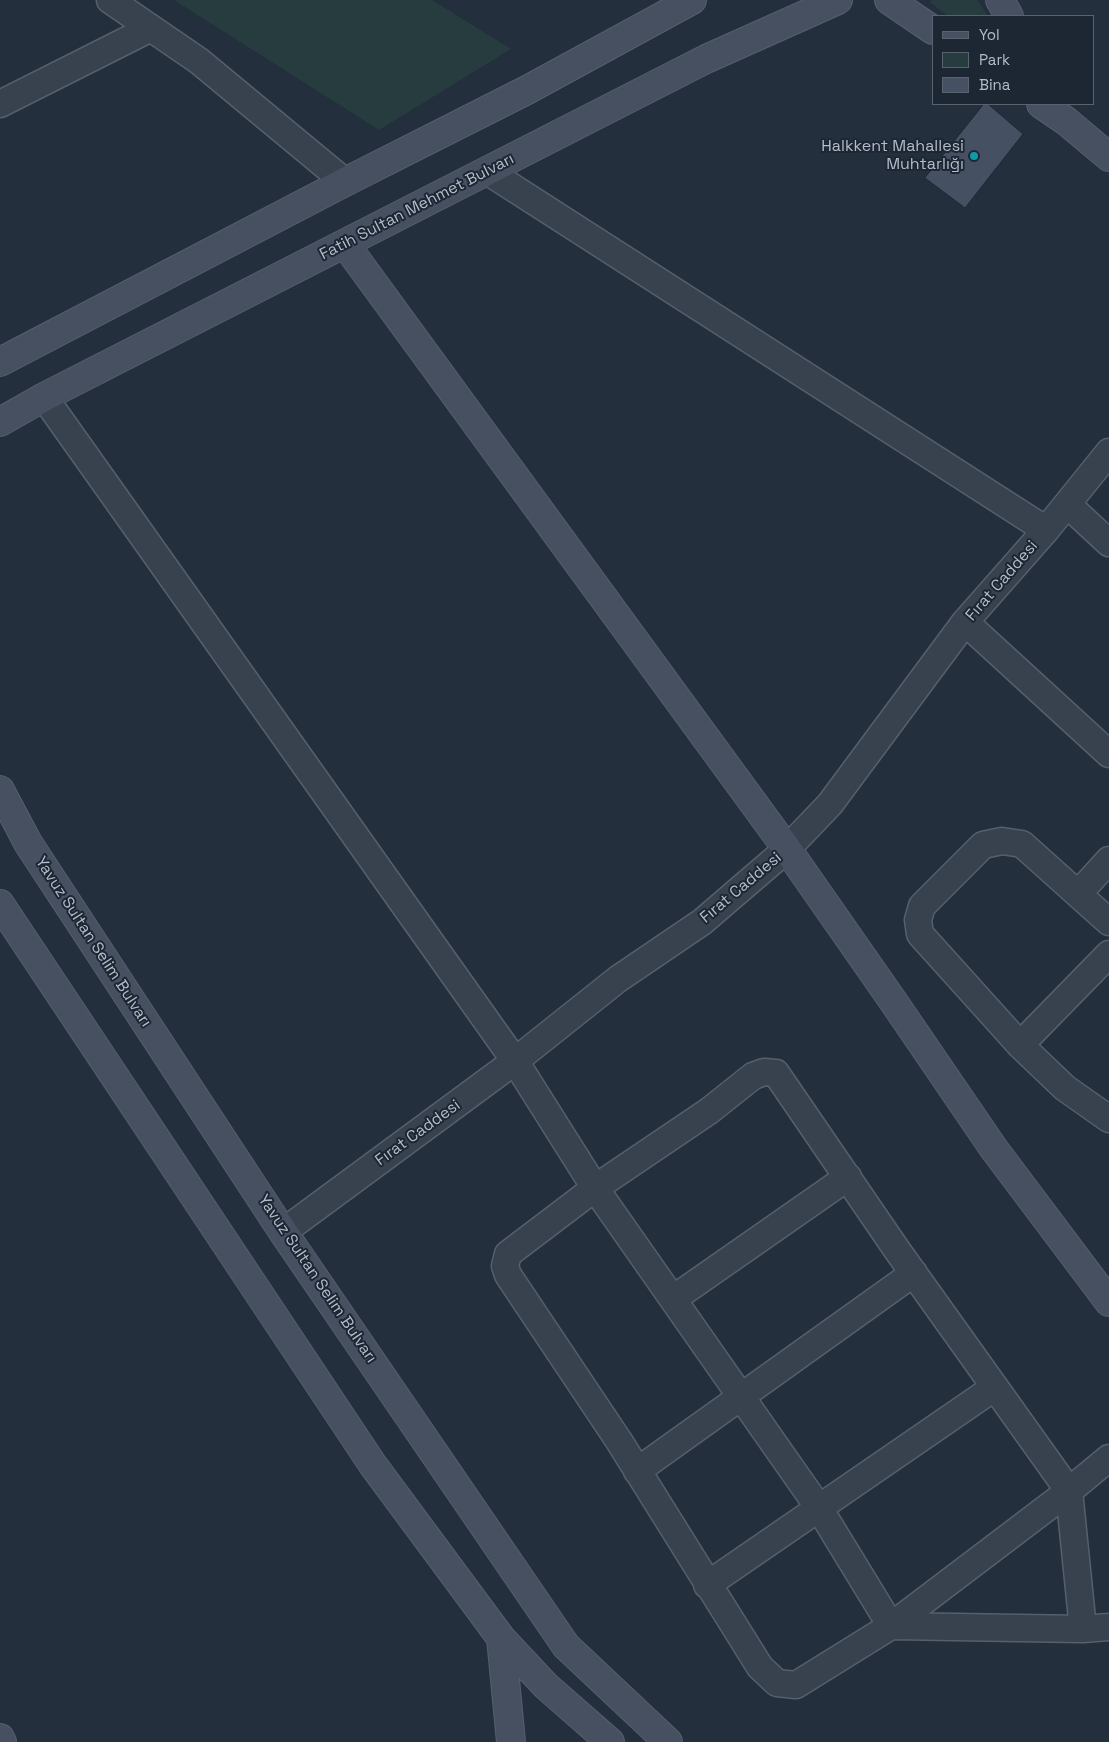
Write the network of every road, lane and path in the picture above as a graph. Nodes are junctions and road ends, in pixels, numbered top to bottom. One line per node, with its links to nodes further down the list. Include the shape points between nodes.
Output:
1 (110, 0): 7 (street)
2 (692, 0): 14 (street, via 527,90)
3 (838, 0): 13 (street, Fatih Sultan Mehmet Bulvarı, via 706,59)
4 (889, 0): 8 (street)
5 (1000, 0): 6 (street)
6 (1008, 15)
7 (151, 28): 9 (street); 14 (street, via 199,61)
8 (932, 29)
9 (0, 104)
10 (1044, 105): 11 (street)
11 (1062, 112): 12 (street)
12 (1109, 158)
13 (487, 171): 15 (street, Fatih Sultan Mehmet Bulvarı); 21 (street)
14 (345, 182): 16 (street)
15 (345, 244): 17 (street, Fatih Sultan Mehmet Bulvarı); 26 (street)
16 (0, 362)
17 (44, 397): 18 (street, Fatih Sultan Mehmet Bulvarı); 33 (street)
18 (0, 422)
19 (1109, 452): 20 (street, Fırat Caddesi)
20 (1067, 504): 21 (street, Fırat Caddesi); 22 (street)
21 (1046, 530): 23 (street, Fırat Caddesi)
22 (1109, 543)
23 (965, 622): 24 (street); 26 (street, Fırat Caddesi, via 830,804)
24 (1109, 754)
25 (0, 790): 37 (street, Yavuz Sultan Selim Bulvarı, via 28,843)
26 (787, 849): 33 (street, Fırat Caddesi, via 702,922 618,979); 40 (street, via 994,1149)
27 (1109, 860): 28 (street)
28 (1078, 894): 30 (street); 32 (street, via 1022,844 1002,841 983,845 922,906 918,920 920,934)
29 (4, 919): 51 (street, via 373,1465)
30 (1109, 922)
31 (1109, 954): 32 (street)
32 (1020, 1045): 34 (street, via 1065,1088)
33 (515, 1061): 36 (street); 37 (street, Fırat Caddesi)
34 (1109, 1119)
35 (848, 1178): 36 (street, via 776,1074 764,1072); 38 (street); 39 (street)
36 (595, 1188): 39 (street); 44 (street, via 508,1254 505,1266)
37 (284, 1232): 56 (street, Yavuz Sultan Selim Bulvarı, via 566,1646)
38 (914, 1273): 41 (street); 42 (street)
39 (673, 1299): 42 (street)
40 (1109, 1302)
41 (995, 1387): 45 (street); 46 (street)
42 (741, 1397): 44 (street); 46 (street)
43 (1109, 1458): 45 (street)
44 (637, 1471): 47 (street)
45 (1069, 1491): 48 (street); 50 (street)
46 (819, 1508): 47 (street); 48 (street)
47 (707, 1584): 48 (street, via 760,1667 777,1683 796,1685)
48 (891, 1626): 50 (street)
49 (1109, 1627): 50 (street)
50 (1083, 1629)
51 (501, 1638): 54 (street); 55 (street, via 546,1686)
52 (0, 1738): 53 (street)
53 (2, 1742)
54 (511, 1742)
55 (610, 1742)
56 (668, 1742)

